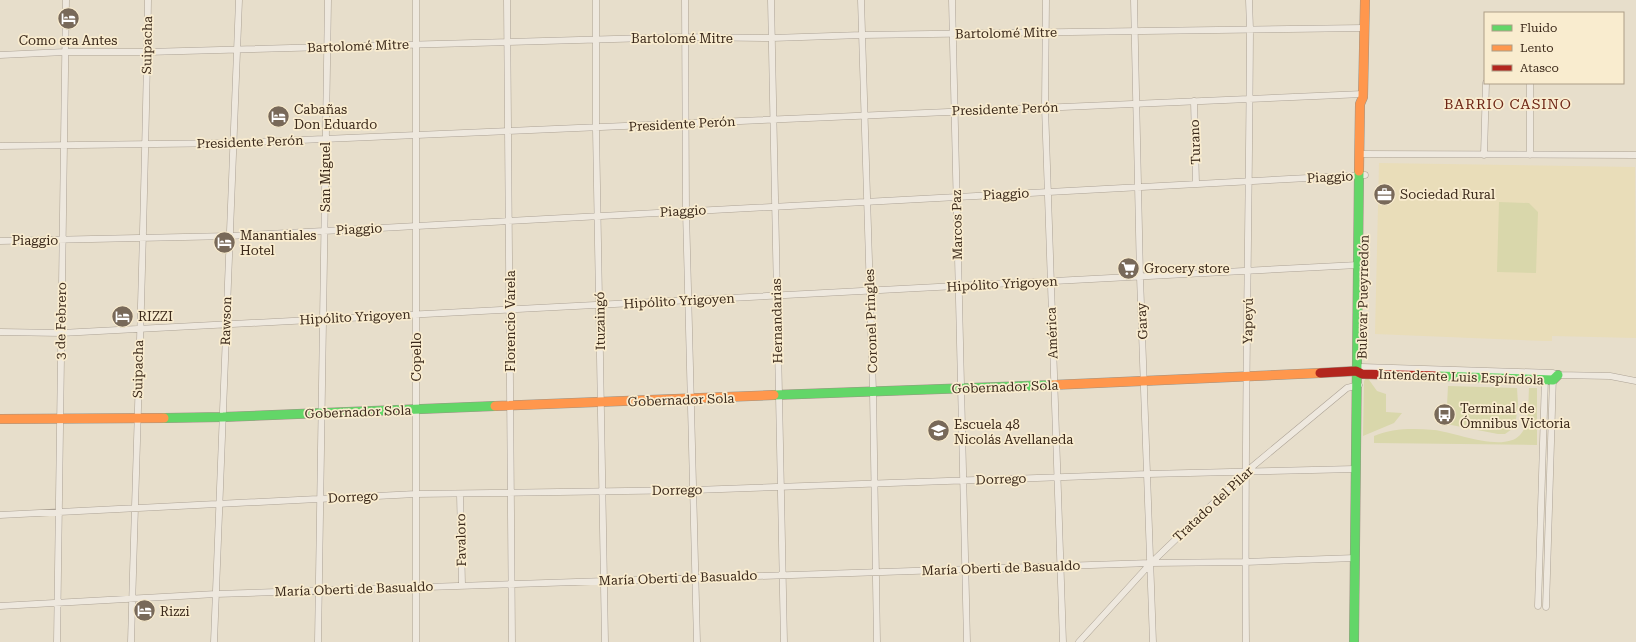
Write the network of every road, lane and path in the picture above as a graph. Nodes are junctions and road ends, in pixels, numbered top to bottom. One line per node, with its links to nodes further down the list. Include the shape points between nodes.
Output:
1 (66, 0): 29 (street, 3 de Febrero)
2 (148, 0): 30 (street, Suipacha)
3 (239, 0): 28 (street, Rawson)
4 (328, 0): 27 (street, San Miguel)
5 (416, 0): 26 (street, Copello)
6 (507, 0): 25 (street, Florencio Varela)
7 (596, 0): 24 (street, Ituzaingó)
8 (685, 0): 22 (street)
9 (771, 0): 23 (street, Hernandarias)
10 (861, 0): 21 (street, Coronel Pringles)
11 (952, 0): 20 (street, Marcos Paz)
12 (1046, 0): 19 (street, América)
13 (1134, 0): 17 (street, Garay)
14 (1249, 0): 18 (street, Yapeyú)
15 (1365, 0): 16 (street, Bulevar Pueyrredón)
16 (1364, 28): 18 (street, Bartolomé Mitre); 34 (street, Bulevar Pueyrredón)
17 (1134, 30): 18 (street, Bartolomé Mitre); 19 (street, Bartolomé Mitre); 37 (street, Garay)
18 (1250, 30): 35 (street, Yapeyú)
19 (1046, 32): 20 (street, Bartolomé Mitre); 38 (street, América)
20 (953, 34): 21 (street, Bartolomé Mitre); 39 (street, Marcos Paz)
21 (862, 35): 23 (street, Bartolomé Mitre); 40 (street, Coronel Pringles)
22 (685, 37): 23 (street, Bartolomé Mitre); 24 (street, Bartolomé Mitre); 42 (street)
23 (772, 38): 41 (street, Hernandarias)
24 (596, 40): 25 (street, Bartolomé Mitre); 43 (street, Ituzaingó)
25 (507, 42): 26 (street, Bartolomé Mitre); 44 (street, Florencio Varela)
26 (415, 45): 27 (street, Bartolomé Mitre); 45 (street, Copello)
27 (326, 47): 28 (street, Bartolomé Mitre); 46 (street, San Miguel)
28 (237, 50): 30 (street, Bartolomé Mitre); 47 (street, Rawson)
29 (65, 52): 30 (street, Bartolomé Mitre); 31 (street, Bartolomé Mitre); 49 (street, 3 de Febrero)
30 (147, 52): 48 (street, Suipacha)
31 (0, 55)
32 (1486, 84): 52 (street)
33 (1530, 84): 53 (street)
34 (1363, 96): 35 (street, Presidente Perón); 51 (street, Bulevar Pueyrredón, via 1360,104)
35 (1250, 98): 36 (street, Presidente Perón); 56 (street, Yapeyú)
36 (1194, 101): 37 (street, Presidente Perón); 57 (street, Turano)
37 (1136, 103): 38 (street, Presidente Perón); 58 (street, Garay)
38 (1045, 107): 39 (street, Presidente Perón); 59 (street, América)
39 (955, 111): 40 (street, Presidente Perón); 60 (street, Marcos Paz)
40 (864, 115): 41 (street, Presidente Perón); 61 (street, Coronel Pringles)
41 (774, 119): 42 (street, Presidente Perón); 62 (street, Hernandarias)
42 (686, 124): 43 (street, Presidente Perón); 63 (street)
43 (596, 129): 44 (street, Presidente Perón); 64 (street, Ituzaingó)
44 (508, 132): 45 (street, Presidente Perón); 65 (street, Florencio Varela)
45 (414, 136): 46 (street, Presidente Perón); 66 (street, Copello)
46 (326, 140): 47 (street, Presidente Perón); 67 (street, San Miguel)
47 (233, 143): 48 (street, Presidente Perón); 68 (street, Rawson)
48 (146, 144): 49 (street, Presidente Perón); 69 (street, Suipacha)
49 (64, 145): 50 (street, Presidente Perón); 70 (street, 3 de Febrero)
50 (0, 146)
51 (1362, 154): 52 (street); 55 (street, Bulevar Pueyrredón)
52 (1484, 155): 53 (street)
53 (1530, 155): 54 (street)
54 (1636, 155)
55 (1362, 175): 56 (street, Piaggio); 72 (street, Bulevar Pueyrredón); 88 (street, Bulevar Pueyrredón)
56 (1250, 181): 57 (street, Piaggio); 73 (street, Yapeyú)
57 (1196, 184): 58 (street, Piaggio)
58 (1138, 187): 59 (street, Piaggio); 74 (street, Garay)
59 (1048, 192): 60 (street, Piaggio); 75 (street, América)
60 (957, 196): 61 (street, Piaggio); 76 (street, Marcos Paz)
61 (867, 201): 62 (street, Piaggio); 77 (street, Coronel Pringles)
62 (775, 206): 63 (street, Piaggio); 78 (street, Hernandarias)
63 (686, 211): 64 (street, Piaggio); 79 (street)
64 (598, 216): 65 (street, Piaggio); 80 (street, Ituzaingó)
65 (509, 220): 66 (street, Piaggio); 81 (street, Florencio Varela)
66 (415, 226): 67 (street, Piaggio); 82 (street, Copello)
67 (325, 231): 68 (street, Piaggio); 83 (street, San Miguel)
68 (230, 236): 69 (street, Piaggio); 84 (street, Rawson)
69 (144, 238): 70 (street, Piaggio); 85 (street, Suipacha)
70 (62, 240): 71 (street, Piaggio); 87 (street, 3 de Febrero)
71 (0, 241)
72 (1358, 265): 73 (street, Hipólito Yrigoyen); 88 (street, Bulevar Pueyrredón)
73 (1249, 270): 74 (street, Hipólito Yrigoyen); 90 (street, Yapeyú)
74 (1140, 277): 75 (street, Hipólito Yrigoyen); 92 (street, Garay)
75 (1051, 281): 76 (street, Hipólito Yrigoyen); 93 (street, América)
76 (959, 286): 77 (street, Hipólito Yrigoyen); 95 (street, Marcos Paz)
77 (870, 291): 78 (street, Hipólito Yrigoyen); 96 (street, Coronel Pringles)
78 (776, 296): 79 (street, Hipólito Yrigoyen); 97 (street, Hernandarias)
79 (688, 300): 80 (street, Hipólito Yrigoyen); 98 (street)
80 (599, 305): 81 (street, Hipólito Yrigoyen); 99 (street, Ituzaingó)
81 (510, 309): 82 (street, Hipólito Yrigoyen); 100 (street, Florencio Varela)
82 (415, 314): 83 (street, Hipólito Yrigoyen); 101 (street, Copello)
83 (323, 319): 84 (street, Hipólito Yrigoyen); 102 (street, San Miguel)
84 (226, 324): 85 (street, Hipólito Yrigoyen); 103 (street, Rawson)
85 (139, 328): 87 (street, Hipólito Yrigoyen); 105 (street, Suipacha)
86 (0, 332): 87 (street, Hipólito Yrigoyen)
87 (61, 332): 104 (street, 3 de Febrero)
88 (1360, 371): 89 (street, Intendente Luis Espíndola); 90 (street, Gobernador Sola); 94 (street, Bulevar Pueyrredón)
89 (1551, 376): 91 (street, Intendente Luis Espíndola, via 1610,376); 107 (street); 108 (street)
90 (1247, 378): 92 (street, Gobernador Sola); 110 (street, Yapeyú)
91 (1636, 381)
92 (1145, 382): 93 (street, Gobernador Sola); 111 (street, Garay)
93 (1054, 385): 95 (street, Gobernador Sola); 112 (street, América)
94 (1359, 385): 109 (street, Bulevar Pueyrredón); 110 (street, Tratado del Pilar, via 1347,388); 121 (street, Bulevar Pueyrredón, via 1360,489)
95 (961, 389): 96 (street, Gobernador Sola); 113 (street, Marcos Paz)
96 (873, 392): 97 (street, Gobernador Sola); 114 (street, Coronel Pringles)
97 (779, 396): 98 (street, Gobernador Sola); 115 (street, Hernandarias)
98 (691, 399): 99 (street, Gobernador Sola); 116 (street)
99 (601, 403): 100 (street, Gobernador Sola); 117 (street, Ituzaingó)
100 (510, 406): 101 (street, Gobernador Sola); 118 (street, Florencio Varela)
101 (416, 410): 102 (street, Gobernador Sola); 119 (street, Copello)
102 (321, 413): 103 (street, Gobernador Sola); 122 (street, San Miguel)
103 (223, 417): 105 (street, Gobernador Sola); 123 (street, Rawson)
104 (60, 418): 105 (street, Gobernador Sola); 106 (street, Gobernador Sola); 125 (street, 3 de Febrero)
105 (137, 418): 124 (street, Suipacha)
106 (0, 419)
107 (1543, 441): 108 (street); 127 (street)
108 (1551, 441): 128 (street)
109 (1355, 469): 110 (street, Dorrego); 121 (street, Bulevar Pueyrredón, via 1354,489)
110 (1247, 471): 111 (street, Dorrego); 130 (street, Yapeyú); 131 (street, Tratado del Pilar)
111 (1148, 474): 112 (street, Dorrego); 131 (street, Garay)
112 (1057, 477): 113 (street, Dorrego); 132 (street, América)
113 (964, 481): 114 (street, Dorrego); 133 (street, Marcos Paz)
114 (875, 483): 115 (street, Dorrego); 134 (street, Coronel Pringles)
115 (781, 487): 116 (street, Dorrego); 135 (street, Hernandarias)
116 (694, 490): 117 (street, Dorrego); 136 (street)
117 (603, 492): 118 (street, Dorrego); 137 (street, Ituzaingó)
118 (511, 493): 120 (street, Dorrego); 138 (street, Florencio Varela)
119 (416, 494): 120 (street, Dorrego); 122 (street, Dorrego); 140 (street, Copello)
120 (460, 494): 139 (street, Favaloro)
121 (1357, 497): 129 (street, Bulevar Pueyrredón)
122 (320, 499): 123 (street, Dorrego); 141 (street, San Miguel)
123 (219, 504): 124 (street, Dorrego); 142 (street, Rawson)
124 (135, 508): 125 (street, Dorrego); 145 (street, Suipacha)
125 (59, 512): 126 (street, Dorrego); 146 (street, 3 de Febrero)
126 (0, 515)
127 (1540, 531): 128 (street); 143 (street)
128 (1548, 531): 144 (street)
129 (1355, 558): 130 (street, María Oberti de Basualdo); 165 (street, Bulevar Pueyrredón)
130 (1245, 562): 131 (street, María Oberti de Basualdo); 164 (street, Yapeyú)
131 (1151, 563): 132 (street, María Oberti de Basualdo); 162 (street, Tratado del Pilar); 163 (street, Garay)
132 (1060, 566): 133 (street, María Oberti de Basualdo); 161 (street, América)
133 (966, 569): 134 (street, María Oberti de Basualdo); 160 (street, Marcos Paz)
134 (876, 572): 135 (street, María Oberti de Basualdo); 159 (street, Coronel Pringles)
135 (783, 575): 136 (street, María Oberti de Basualdo); 158 (street, Hernandarias)
136 (696, 578): 137 (street, María Oberti de Basualdo); 157 (street)
137 (605, 581): 138 (street, María Oberti de Basualdo); 156 (street, Ituzaingó)
138 (511, 584): 139 (street, María Oberti de Basualdo); 155 (street, Florencio Varela)
139 (462, 585): 140 (street, María Oberti de Basualdo)
140 (416, 587): 141 (street, María Oberti de Basualdo); 154 (street, Copello)
141 (318, 590): 142 (street, María Oberti de Basualdo); 153 (street, San Miguel)
142 (216, 594): 145 (street, María Oberti de Basualdo); 152 (street, Rawson)
143 (1538, 596): 144 (street); 148 (street)
144 (1546, 596): 149 (street)
145 (132, 598): 146 (street, María Oberti de Basualdo); 151 (street, Suipacha)
146 (58, 603): 147 (street, María Oberti de Basualdo); 150 (street, 3 de Febrero)
147 (0, 606)
148 (1538, 606)
149 (1546, 607)
150 (57, 642)
151 (131, 642)
152 (214, 642)
153 (318, 642)
154 (416, 642)
155 (512, 642)
156 (605, 642)
157 (697, 642)
158 (784, 642)
159 (877, 642)
160 (967, 642)
161 (1062, 642)
162 (1079, 642)
163 (1153, 642)
164 (1246, 642)
165 (1354, 642)

